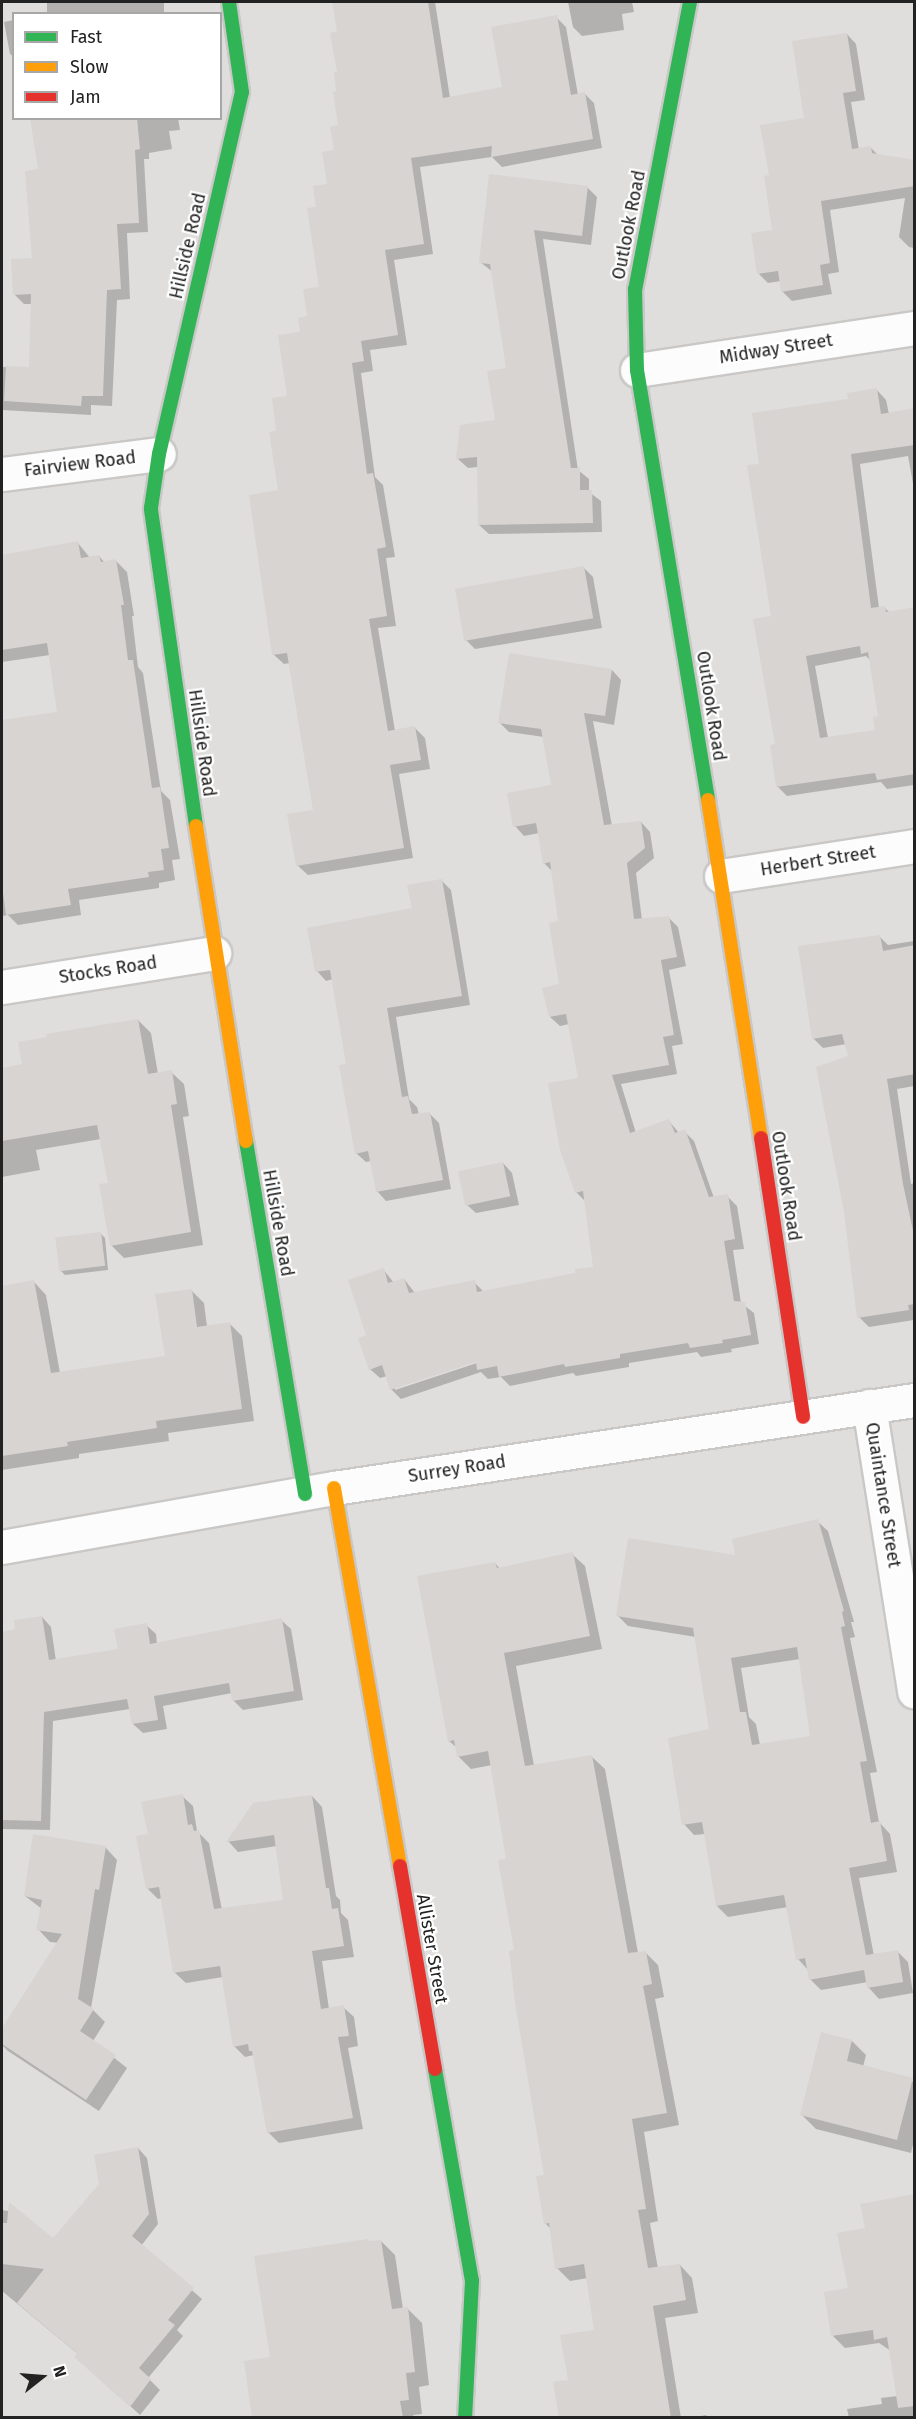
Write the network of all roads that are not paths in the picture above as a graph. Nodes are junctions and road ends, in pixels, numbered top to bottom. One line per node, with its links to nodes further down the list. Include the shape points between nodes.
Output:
1 (229, 2): 5 (street, Hillside Road, via 242,92)
2 (690, 2): 4 (street, Outlook Road, via 635,289)
3 (915, 328): 4 (street, Midway Street)
4 (637, 370): 8 (street, Outlook Road)
5 (159, 454): 6 (street, Fairview Road); 9 (street, Hillside Road, via 151,508)
6 (2, 474)
7 (915, 846): 8 (street, Herbert Street)
8 (721, 876): 13 (street, Outlook Road)
9 (214, 953): 10 (street, Stocks Road); 14 (street, Hillside Road)
10 (2, 987)
11 (915, 1400): 12 (street, Surrey Road)
12 (869, 1406): 13 (street, Surrey Road); 16 (street, Quaintance Street)
13 (803, 1417): 14 (street, Surrey Road)
14 (320, 1491): 15 (street, Surrey Road); 17 (street, Allister Street, via 472,2282)
15 (2, 1547)
16 (915, 1691)
17 (465, 2418)

